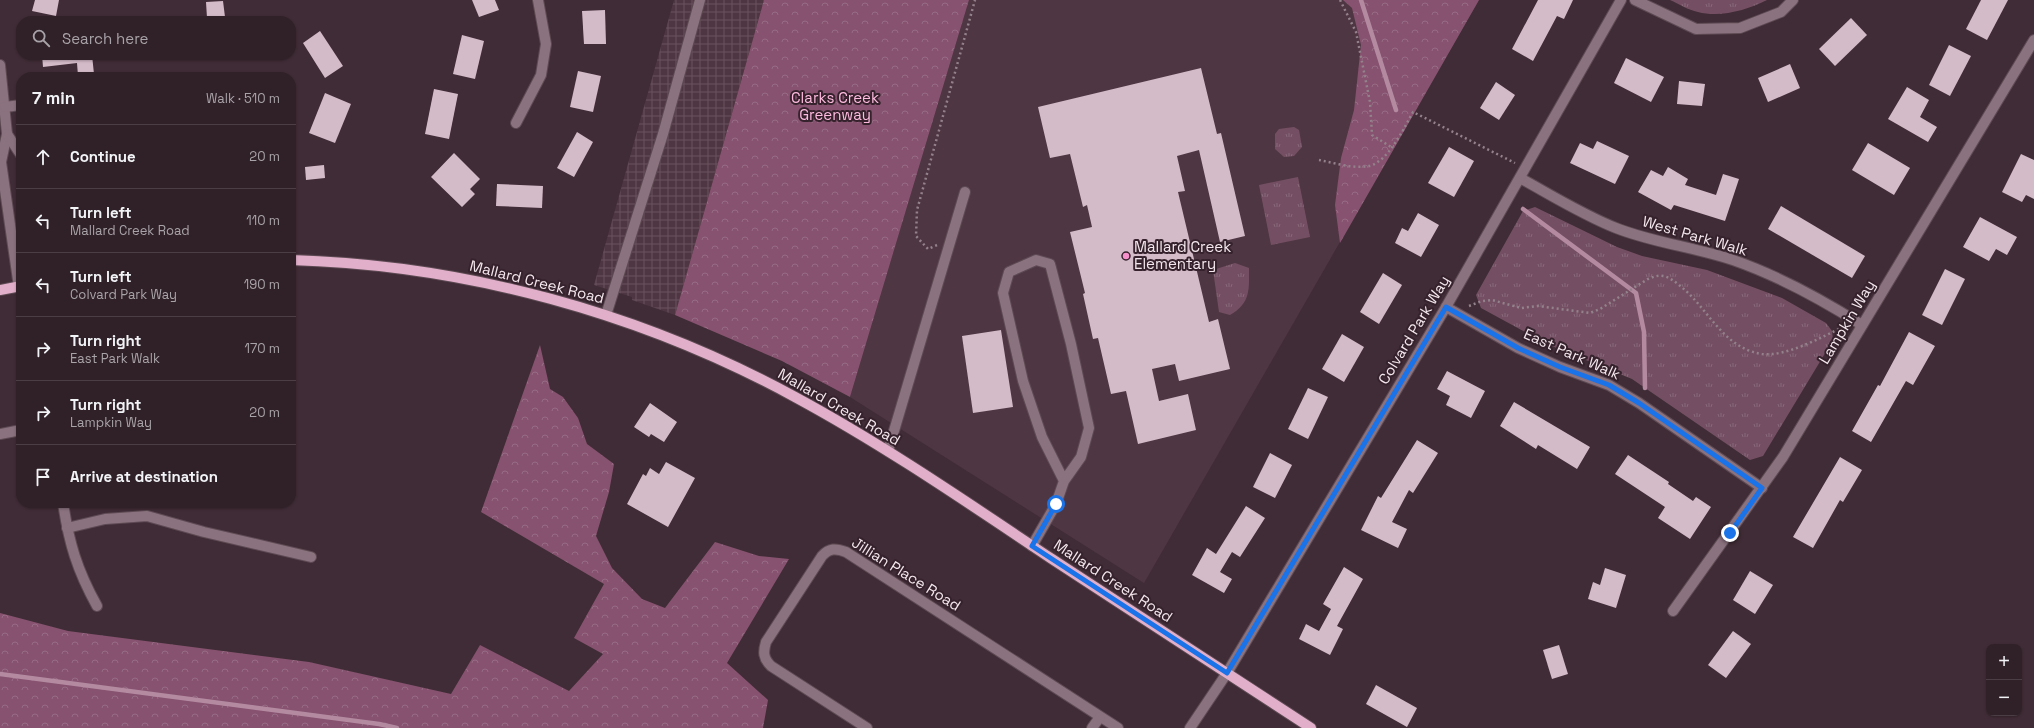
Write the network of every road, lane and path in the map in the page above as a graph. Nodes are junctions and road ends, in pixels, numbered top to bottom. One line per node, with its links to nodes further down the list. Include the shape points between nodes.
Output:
1 (538, 0): 12 (street, via 546,44 541,75)
2 (700, 0): 27 (street, via 663,134)
3 (975, 0): 20 (path, via 917,210 916,236 928,250)
4 (1340, 0): 14 (path, via 1356,32 1370,102 1372,135 1391,147)
5 (1621, 0): 18 (street, Colvard Park Way)
6 (1634, 0): 7 (street, via 1696,29 1740,28 1781,12)
7 (1793, 0)
8 (2034, 40): 28 (street, Lampkin Way)
9 (0, 66): 11 (street)
10 (16, 106): 11 (street)
11 (5, 107): 13 (street)
12 (516, 123)
13 (7, 134): 15 (street); 22 (street, via 1,162)
14 (1394, 146): 16 (path, via 1370,166 1350,166); 17 (path, via 1413,112)
15 (16, 148)
16 (1320, 160)
17 (1518, 165)
18 (1520, 178): 25 (street, Colvard Park Way); 28 (street, West Park Walk, via 1615,228 1648,240 1692,248 1733,260 1779,278 1824,301)
19 (965, 192): 32 (street)
20 (941, 243)
21 (296, 260): 27 (main road, Mallard Creek Road, via 358,263 427,272 536,295)
22 (16, 261)
23 (16, 288): 24 (main road)
24 (0, 290)
25 (1446, 307): 34 (street, East Park Walk, via 1518,348 1609,385); 41 (street, Colvard Park Way)
26 (1468, 307): 29 (path, via 1492,300 1521,308 1538,306 1590,313 1657,275 1670,278 1697,302 1726,336 1739,346 1763,354 1777,354 1793,349)
27 (606, 316): 32 (main road, Mallard Creek Road, via 649,330 746,372 800,399)
28 (1862, 325): 34 (street, Lampkin Way)
29 (1846, 326)
30 (16, 431): 31 (street)
31 (0, 434)
32 (888, 451): 37 (main road, Mallard Creek Road)
33 (1064, 481): 33 (street, via 1082,457 1089,428 1050,264 1036,260 1009,272 1003,293 1023,381 1042,438); 37 (street, via 1056,504)
34 (1762, 488): 40 (street, Lampkin Way)
35 (64, 508): 36 (street)
36 (66, 528): 38 (street, via 105,519 147,516); 39 (street, via 77,568)
37 (1032, 546): 41 (main road, Mallard Creek Road)
38 (311, 557)
39 (97, 606)
40 (1673, 611)
41 (1227, 673): 46 (street, Colvard Park Way); 47 (main road, Mallard Creek Road)
42 (1100, 716): 43 (street, Jillian Place Road, via 846,552 830,550 822,556 766,642 764,657 771,666); 44 (street); 45 (street, Jillian Place Road)
43 (867, 728)
44 (1092, 728)
45 (1118, 728)
46 (1190, 728)
47 (1311, 728)

